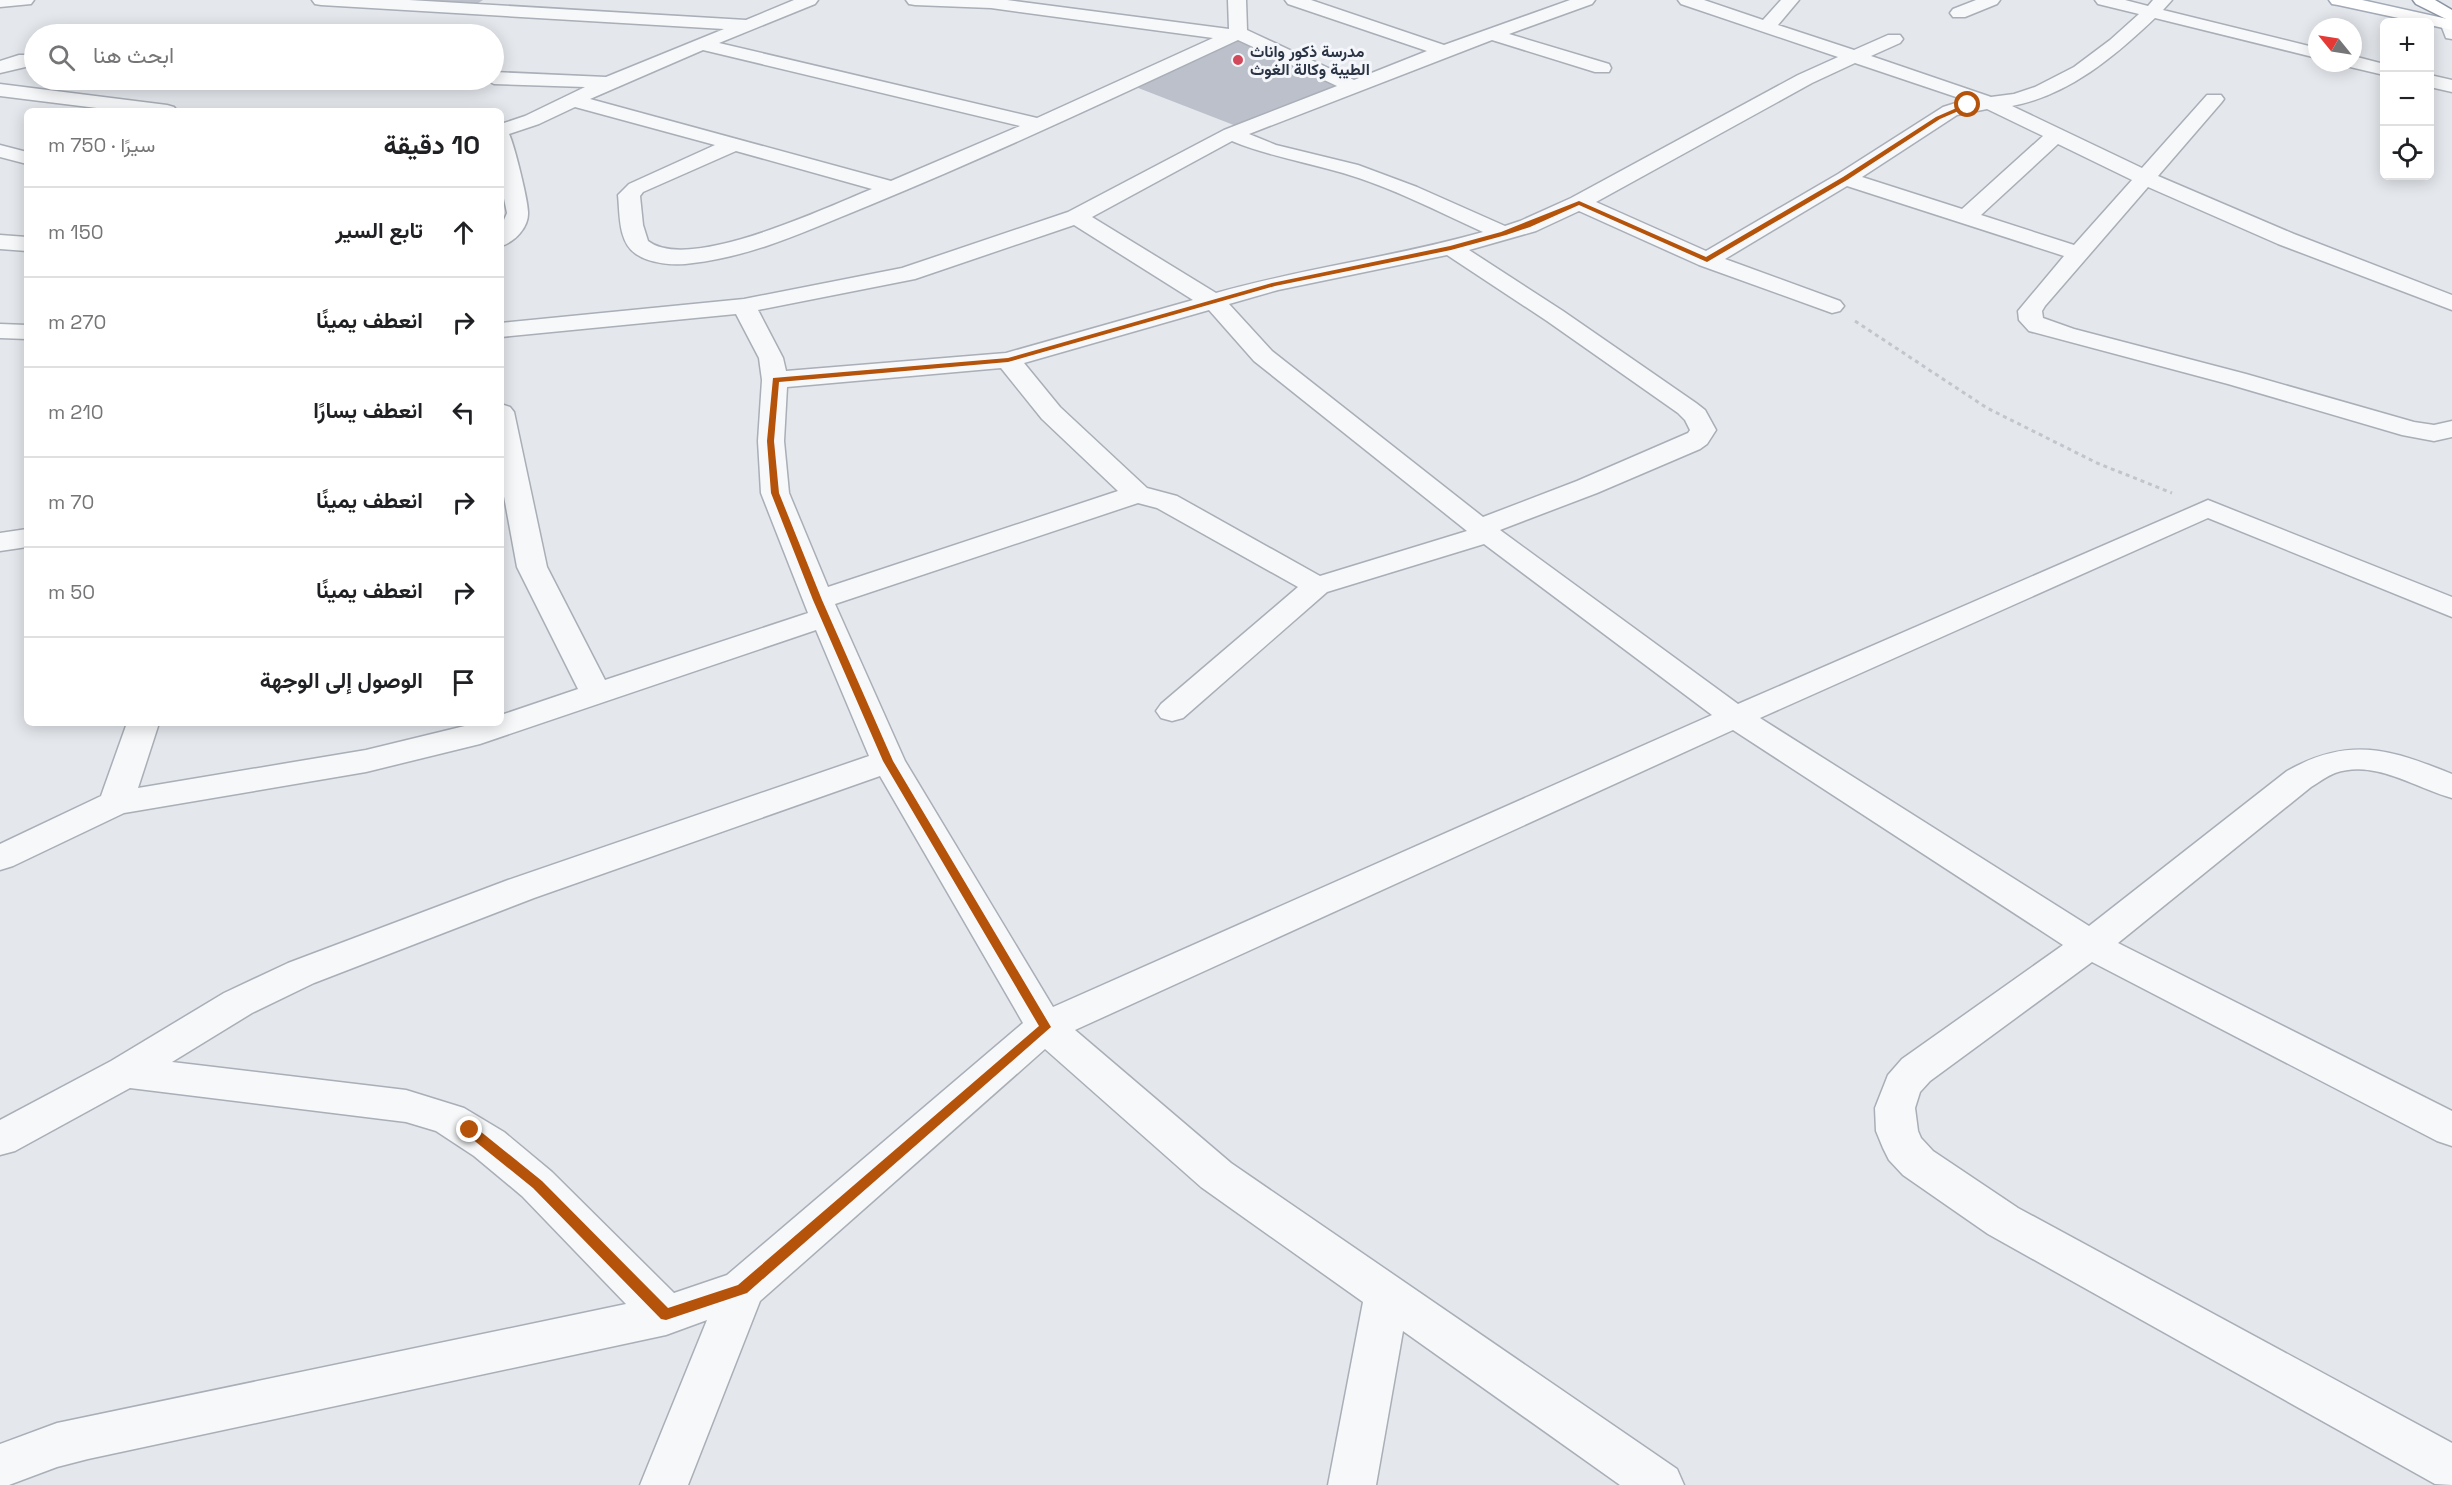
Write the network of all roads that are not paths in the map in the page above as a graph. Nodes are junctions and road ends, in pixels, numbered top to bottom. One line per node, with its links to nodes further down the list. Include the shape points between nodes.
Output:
1 (25, 0): 16 (street)
2 (321, 0): 21 (street)
3 (483, 0): 21 (street)
4 (809, 0): 23 (street)
5 (915, 0): 17 (street)
6 (1237, 0): 26 (street)
7 (1294, 0): 31 (street)
8 (1586, 0): 27 (street)
9 (1687, 0): 25 (street)
10 (1790, 0): 25 (street)
11 (1991, 0): 22 (street)
12 (2104, 0): 20 (street)
13 (2338, 0): 19 (main road)
14 (2422, 0): 24 (main road)
15 (2445, 0): 18 (main road)
16 (0, 2)
17 (992, 2): 26 (street)
18 (2452, 2)
19 (2367, 3): 24 (main road)
20 (2157, 6): 30 (street); 46 (street, via 2097,58 2067,78 2031,95)
21 (467, 10): 23 (street)
22 (1959, 13)
23 (749, 25): 29 (street)
24 (2452, 25)
25 (1767, 27): 32 (street)
26 (1235, 34): 41 (street); 48 (street)
27 (1491, 34): 31 (street); 36 (street)
28 (1894, 39): 32 (street)
29 (699, 44): 39 (street); 48 (street)
30 (2308, 50)
31 (1444, 51): 41 (street)
32 (1855, 56): 46 (street); 59 (street, via 1805,79)
33 (24, 61): 35 (street)
34 (2362, 64): 37 (street)
35 (0, 67)
36 (1602, 68)
37 (2380, 69)
38 (504, 78): 39 (street)
39 (610, 82): 45 (street)
40 (2434, 82): 42 (street)
41 (1352, 86): 50 (street)
42 (2452, 86)
43 (0, 90): 47 (street)
44 (2214, 99): 56 (street)
45 (572, 100): 49 (street); 52 (street)
46 (1991, 103): 51 (street); 57 (street, via 1950,111)
47 (143, 108)
48 (1041, 125): 58 (street)
49 (504, 129)
50 (1231, 134): 60 (street); 62 (street, via 1269,149 1351,169)
51 (2056, 134): 56 (street); 61 (street)
52 (735, 144): 58 (street); 58 (street, via 636,188 629,195 635,237 642,248 675,257 698,256 776,234)
53 (504, 150): 63 (street, via 518,213)
54 (0, 151): 55 (street)
55 (24, 157)
56 (2143, 177): 65 (street); 68 (street, via 2286,239)
57 (1845, 178): 61 (street); 66 (street)
58 (894, 188)
59 (1579, 203): 62 (street); 66 (street)
60 (1076, 217): 67 (street); 69 (street, via 907,274)
61 (1965, 218): 65 (street)
62 (1503, 233): 64 (street)
63 (504, 237)
64 (1451, 248): 67 (street, via 1274,284); 80 (street, via 1687,408 1703,430 1691,443)
65 (2077, 253): 76 (street, via 2030,311 2031,320 2038,326 2411,429 2434,433)
66 (1707, 260): 70 (street)
67 (1215, 303): 74 (street); 80 (street, via 1263,356)
68 (2452, 303)
69 (744, 306): 71 (street); 75 (street, via 771,358)
70 (1832, 306)
71 (504, 330)
72 (0, 331): 73 (street)
73 (24, 332)
74 (1008, 360): 75 (street); 79 (street, via 1051,414)
75 (775, 380): 84 (street, via 771,441 775,493)
76 (2452, 429)
77 (504, 437): 78 (street)
78 (506, 454): 86 (street, via 532,567)
79 (1137, 494): 83 (street, via 1167,502); 84 (street)
80 (1483, 531): 83 (street); 88 (street)
81 (24, 538): 82 (street)
82 (0, 542)
83 (1317, 586): 87 (street)
84 (821, 608): 86 (street); 92 (street)
85 (2452, 608): 88 (street, via 2208,508)
86 (596, 693): 89 (street)
87 (1172, 711)
88 (1735, 717): 96 (street); 97 (street)
89 (504, 725)
90 (142, 726): 94 (street)
91 (500, 726): 94 (street, via 406,753)
92 (888, 761): 97 (street); 98 (street, via 522,889 301,973 230,1008)
93 (2452, 787): 96 (street, via 2378,761 2353,759 2326,764 2299,778)
94 (116, 803): 95 (street)
95 (0, 858)
96 (2090, 945): 99 (street); 105 (street, via 1916,1070 1902,1086 1895,1108 1897,1131 1904,1148 1918,1163 2003,1221)
97 (1045, 1027): 101 (street); 102 (street, via 1216,1175)
98 (125, 1072): 100 (street); 103 (street, via 406,1106 449,1119 470,1130 537,1184)
99 (2452, 1130)
100 (0, 1138)
101 (742, 1289): 103 (street); 106 (street)
102 (1386, 1293): 107 (street); 108 (street)
103 (666, 1315): 104 (street, via 88,1437)
104 (0, 1466)
105 (2452, 1468)
106 (664, 1485)
107 (1352, 1485)
108 (1660, 1485)

